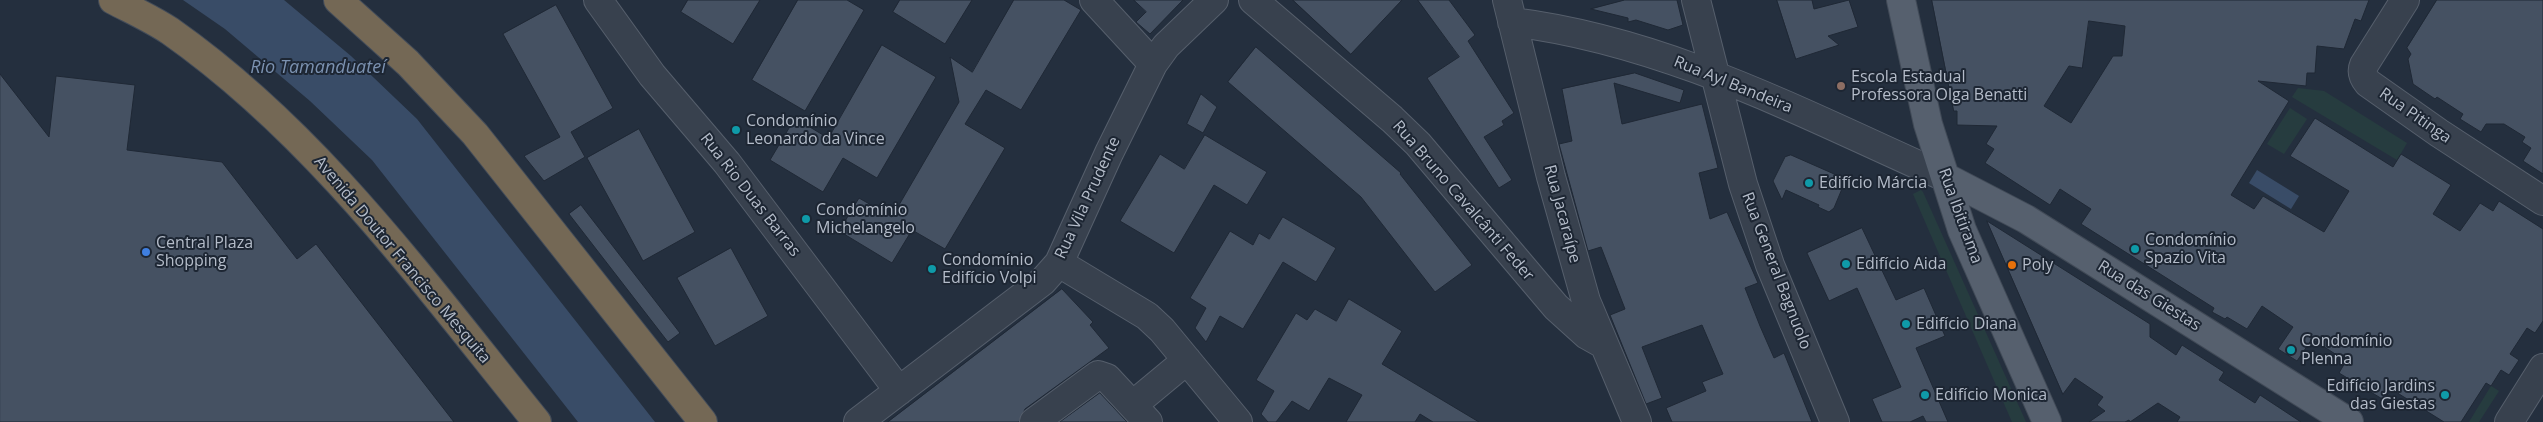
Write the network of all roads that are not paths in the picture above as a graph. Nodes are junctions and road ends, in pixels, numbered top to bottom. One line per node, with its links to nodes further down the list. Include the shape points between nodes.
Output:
1 (113, 0): 21 (highway, Avenida Doutor Francisco Mesquita, via 168,30 214,65 260,102 334,175)
2 (338, 0): 22 (highway, via 408,63 475,134)
3 (598, 0): 19 (street, Rua Rio Duas Barras, via 652,75 727,163)
4 (1094, 0): 11 (street)
5 (1214, 0): 11 (street, Rua Vila Prudente, via 1166,46)
6 (1253, 0): 16 (street, Rua Bruno Cavalcânti Feder, via 1406,132 1556,307 1587,335)
7 (1696, 0): 12 (street, Rua General Bagnuolo)
8 (1901, 0): 13 (main road, Rua Ibitirama, via 1928,124)
9 (2405, 0): 14 (street, Rua Pitinga, via 2364,65 2364,78 2382,94)
10 (1509, 11): 12 (street, Rua Ayl Bandeira); 16 (street, Rua Jacaraípe, via 1586,301)
11 (1153, 64): 15 (street, Rua Vila Prudente)
12 (1716, 74): 13 (street, Rua Ayl Bandeira); 27 (street, Rua General Bagnuolo, via 1743,184 1767,256)
13 (1945, 177): 28 (main road, Rua Ibitirama, via 1962,230); 29 (main road, Rua das Giestas, via 2026,219)
14 (2543, 201)
15 (1059, 263): 17 (street, via 1146,316); 19 (street, Rua Vila Prudente, via 1043,281)
16 (1603, 344): 26 (street, Rua Jacaraípe)
17 (1187, 360): 20 (street); 25 (street)
18 (2543, 368): 30 (street)
19 (899, 391): 23 (street, Rua Vila Prudente)
20 (1141, 413): 24 (street, via 1107,378 1098,375)
21 (537, 422)
22 (703, 422)
23 (858, 422)
24 (1034, 422)
25 (1238, 422)
26 (1637, 422)
27 (1835, 422)
28 (2047, 422)
29 (2349, 422)
30 (2509, 422)

